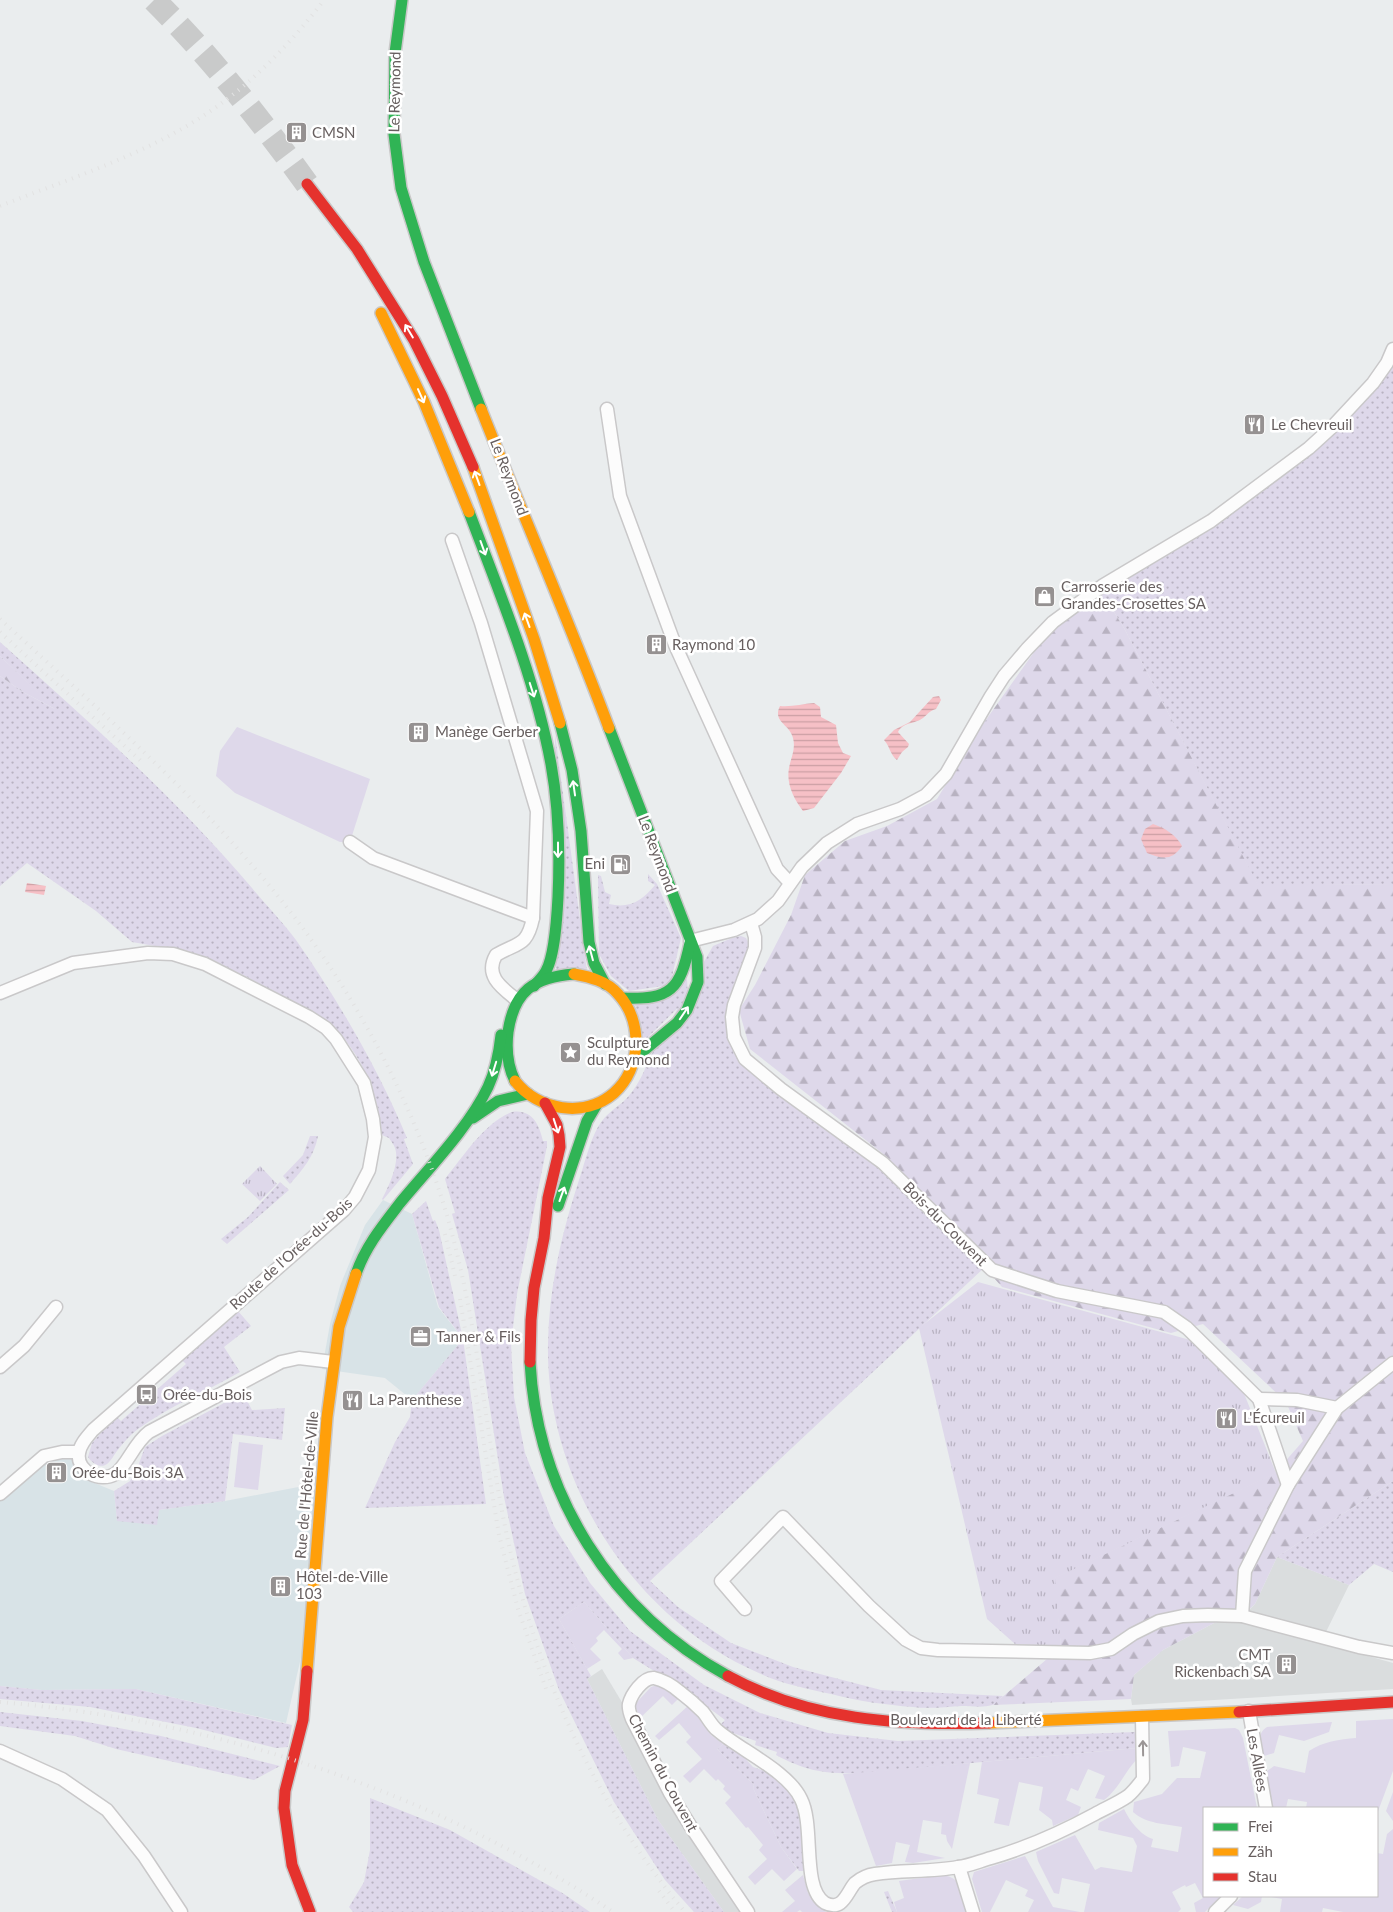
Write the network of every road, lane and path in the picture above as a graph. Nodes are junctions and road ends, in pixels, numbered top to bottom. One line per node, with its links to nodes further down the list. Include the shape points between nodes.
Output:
1 (402, 0): 11 (main road, Le Reymond, via 395,53 393,116 404,197 424,262 580,651)
2 (362, 279): 12 (main road, one-way to 2, via 594,962 589,942 581,831 563,734 534,639 471,462 414,340 357,249 307,184)
3 (376, 304): 13 (main road, one-way to 13, via 418,388 465,501 520,650 546,740 556,815 557,881 550,961 546,972)
4 (1393, 349): 8 (street, via 1373,383 1309,448 1211,521 1102,586 1053,622 1004,676 955,761 931,790 913,804 857,824 837,835 813,855)
5 (607, 409): 8 (street, via 620,496 675,645 777,869)
6 (452, 540): 9 (street, via 481,623 537,811)
7 (350, 842): 9 (street, via 373,858)
8 (790, 883): 10 (street, via 770,909)
9 (533, 918): 16 (street, via 525,939 514,948 496,955 491,968 494,979)
10 (751, 923): 11 (street); 27 (street, Bois-du-Couvent, via 755,948 734,1005 732,1023 737,1044 751,1064 883,1162 992,1270 1057,1292 1164,1312 1187,1328)
11 (690, 940): 15 (main road, via 684,972 673,988 652,999); 17 (main road, Le Reymond, one-way to 11, via 677,1023 690,1004 699,974)
12 (606, 984): 13 (main road, via 574,974 556,976); 15 (main road)
13 (534, 986): 16 (main road)
14 (0, 992): 29 (street, Route de l'Orée-du-Bois, via 72,963 116,956 173,954 205,964 326,1028 364,1084 373,1119 375,1137 369,1170 344,1210 124,1401 93,1430)
15 (622, 998): 17 (main road, via 635,1021)
16 (515, 1004): 18 (main road, via 508,1032 507,1058 516,1082); 21 (main road, Rue de l'Hôtel-de-Ville, one-way to 21, via 502,1025 498,1058 490,1083)
17 (636, 1058): 20 (main road, via 622,1085)
18 (528, 1094): 19 (main road); 21 (main road, Rue de l'Hôtel-de-Ville, via 498,1101)
19 (545, 1103): 20 (main road, via 576,1109); 22 (main road, Boulevard de la Liberté, one-way to 22, via 556,1123 560,1141)
20 (597, 1104): 22 (main road, Boulevard de la Liberté, one-way to 20, via 587,1121)
21 (466, 1123): 24 (main road, Rue de l'Hôtel-de-Ville, via 392,1211 367,1248 339,1327)
22 (544, 1240): 37 (main road, Boulevard de la Liberté, via 532,1304 530,1363 534,1404 546,1454 565,1504 591,1552 626,1598 672,1641 750,1689 806,1709 857,1718 951,1724)
23 (56, 1307): 26 (street, via 24,1346)
24 (333, 1362): 29 (street, via 299,1358 276,1364 149,1432 139,1441 120,1471 108,1477 99,1478 86,1470 80,1463); 44 (main road, Rue de l'Hôtel-de-Ville, via 303,1720 284,1808 292,1865)
25 (1393, 1362): 28 (street)
26 (0, 1367)
27 (1258, 1399): 28 (street, via 1297,1400); 30 (street, Bois-du-Couvent)
28 (1337, 1408): 30 (street)
29 (79, 1452): 31 (street, via 44,1456)
30 (1288, 1485): 33 (street, via 1245,1571)
31 (0, 1494)
32 (746, 1609): 33 (street, via 721,1581 782,1516 869,1606 906,1640 921,1648 1090,1653 1111,1649 1159,1621 1184,1616)
33 (1242, 1616): 34 (street)
34 (1393, 1653)
35 (1393, 1702): 36 (main road, Boulevard de la Liberté)
36 (1249, 1711): 37 (main road, Boulevard de la Liberté); 39 (street, Les Allées)
37 (1142, 1716): 40 (street, Chemin du Couvent, one-way to 37, via 1028,1847 1129,1795 1143,1779)
38 (0, 1751): 43 (street, via 62,1779 107,1810 144,1856)
39 (1266, 1807)
40 (959, 1867): 42 (street, Chemin du Couvent, via 868,1875 854,1884); 46 (street)
41 (1230, 1897): 47 (street)
42 (842, 1908): 45 (street, Chemin du Couvent, via 825,1903 813,1885 806,1812 796,1790 717,1730 703,1712 680,1692 663,1682 648,1679 629,1702 632,1719 670,1793)
43 (180, 1912)
44 (310, 1912)
45 (748, 1912)
46 (974, 1912)
47 (1215, 1912)

